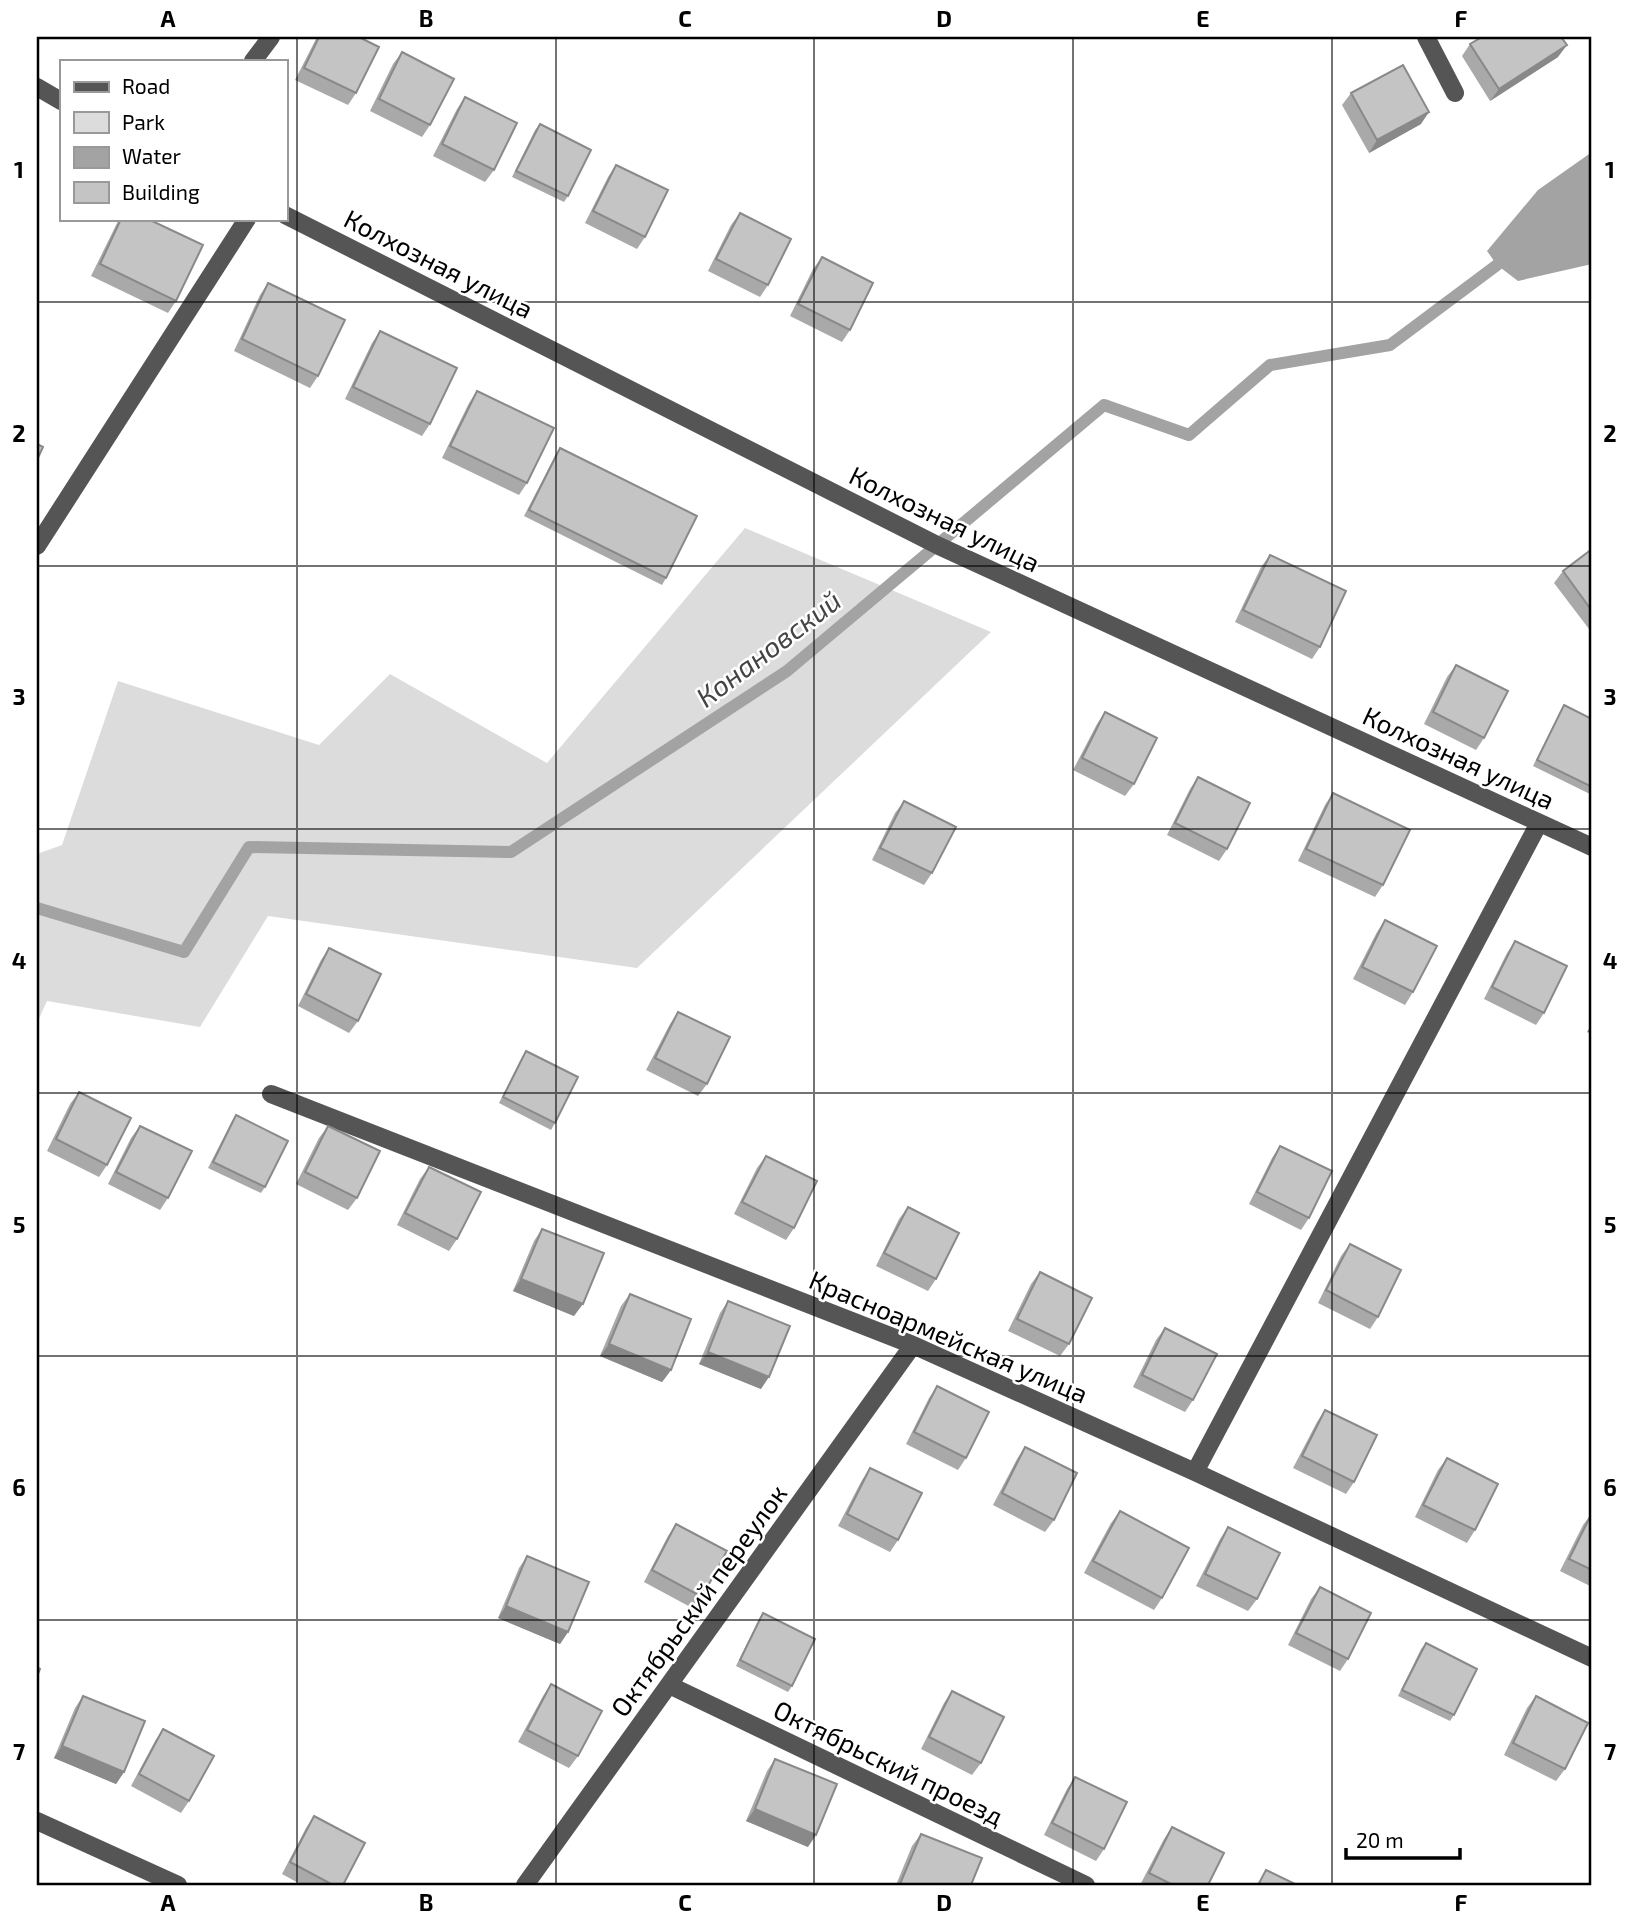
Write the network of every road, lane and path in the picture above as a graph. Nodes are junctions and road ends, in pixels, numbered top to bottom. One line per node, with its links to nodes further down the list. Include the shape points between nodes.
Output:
1 (271, 37): 3 (street)
2 (1426, 37): 5 (street)
3 (254, 60)
4 (37, 87): 6 (street)
5 (1455, 93)
6 (60, 100)
7 (287, 216): 10 (street, Колхозная улица, via 939,546)
8 (246, 220): 9 (street)
9 (37, 546)
10 (1539, 823): 11 (street, Колхозная улица); 14 (street)
11 (1592, 847)
12 (271, 1094): 13 (street, Красноармейская улица)
13 (913, 1345): 14 (street, Красноармейская улица); 16 (street, Октябрьский переулок)
14 (1195, 1472): 15 (street, Красноармейская улица)
15 (1592, 1658)
16 (669, 1685): 19 (street, Октябрьский переулок); 20 (street, Октябрьский проезд)
17 (37, 1821): 18 (street)
18 (178, 1885)
19 (525, 1885)
20 (1086, 1885)

